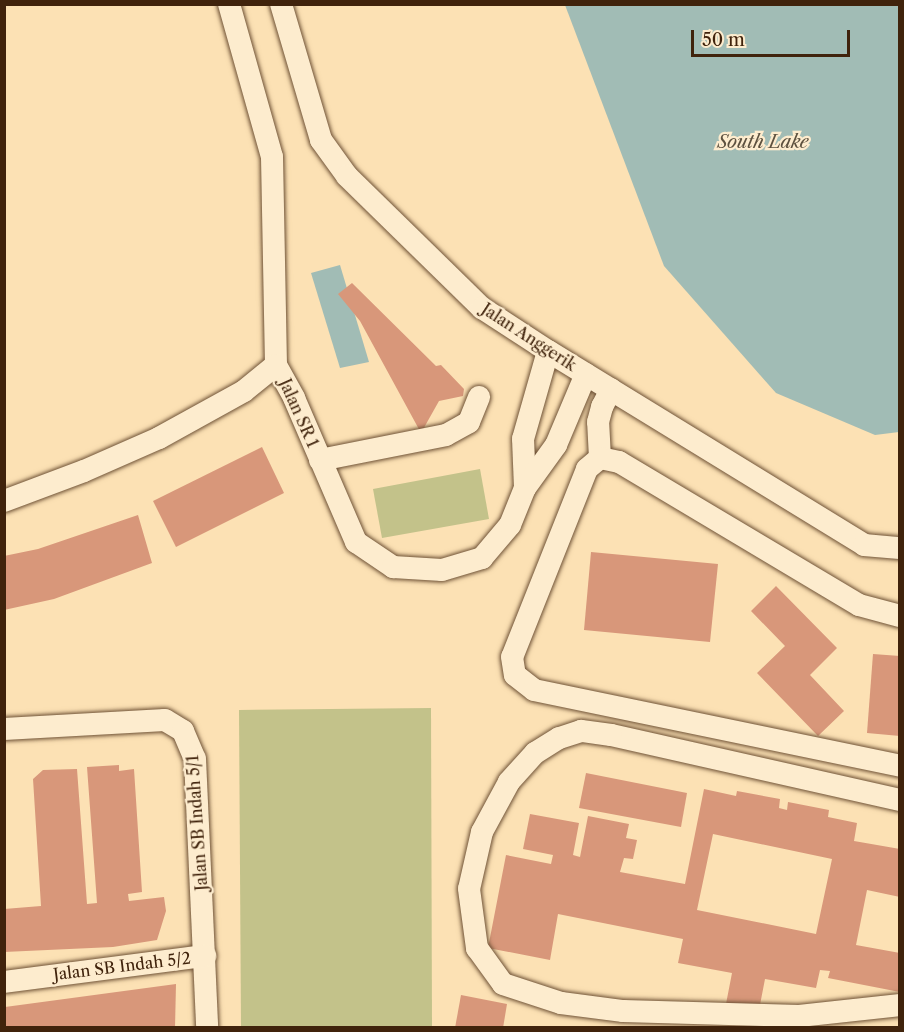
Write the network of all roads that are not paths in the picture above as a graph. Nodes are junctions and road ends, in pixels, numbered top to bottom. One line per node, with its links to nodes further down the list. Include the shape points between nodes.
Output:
1 (229, 4): 4 (street, via 272,157)
2 (281, 4): 3 (street, Jalan Anggerik, via 321,140 347,176 482,308)
3 (548, 351): 5 (street, Jalan Anggerik); 10 (street, via 523,439)
4 (276, 365): 9 (street, Jalan SR 1); 11 (street, Jalan SR 1, via 244,391 159,438)
5 (586, 374): 6 (street, Jalan Anggerik); 10 (street, via 556,445)
6 (611, 389): 8 (street, via 598,422); 12 (street, Jalan Anggerik, via 864,545)
7 (479, 397): 9 (street, via 469,422 446,435)
8 (600, 458): 13 (street, via 619,462 859,605); 15 (street, via 587,469 516,645 512,657 515,675 534,690)
9 (320, 460): 10 (street, Jalan SR 1, via 356,542 393,567 442,570 482,558 510,525)
10 (525, 488)
11 (4, 501)
12 (900, 548)
13 (900, 616)
14 (4, 729): 17 (street, Jalan SB Indah 5/1, via 165,720 183,731 195,759)
15 (900, 766)
16 (900, 800): 19 (street, via 581,731 535,753 510,782 482,832 469,889 477,948 503,984 561,1003 623,1011 799,1016)
17 (205, 956): 18 (street, Jalan SB Indah 5/2); 20 (street, Jalan SB Indah 5/2)
18 (4, 982)
19 (900, 1005)
20 (207, 1028)

